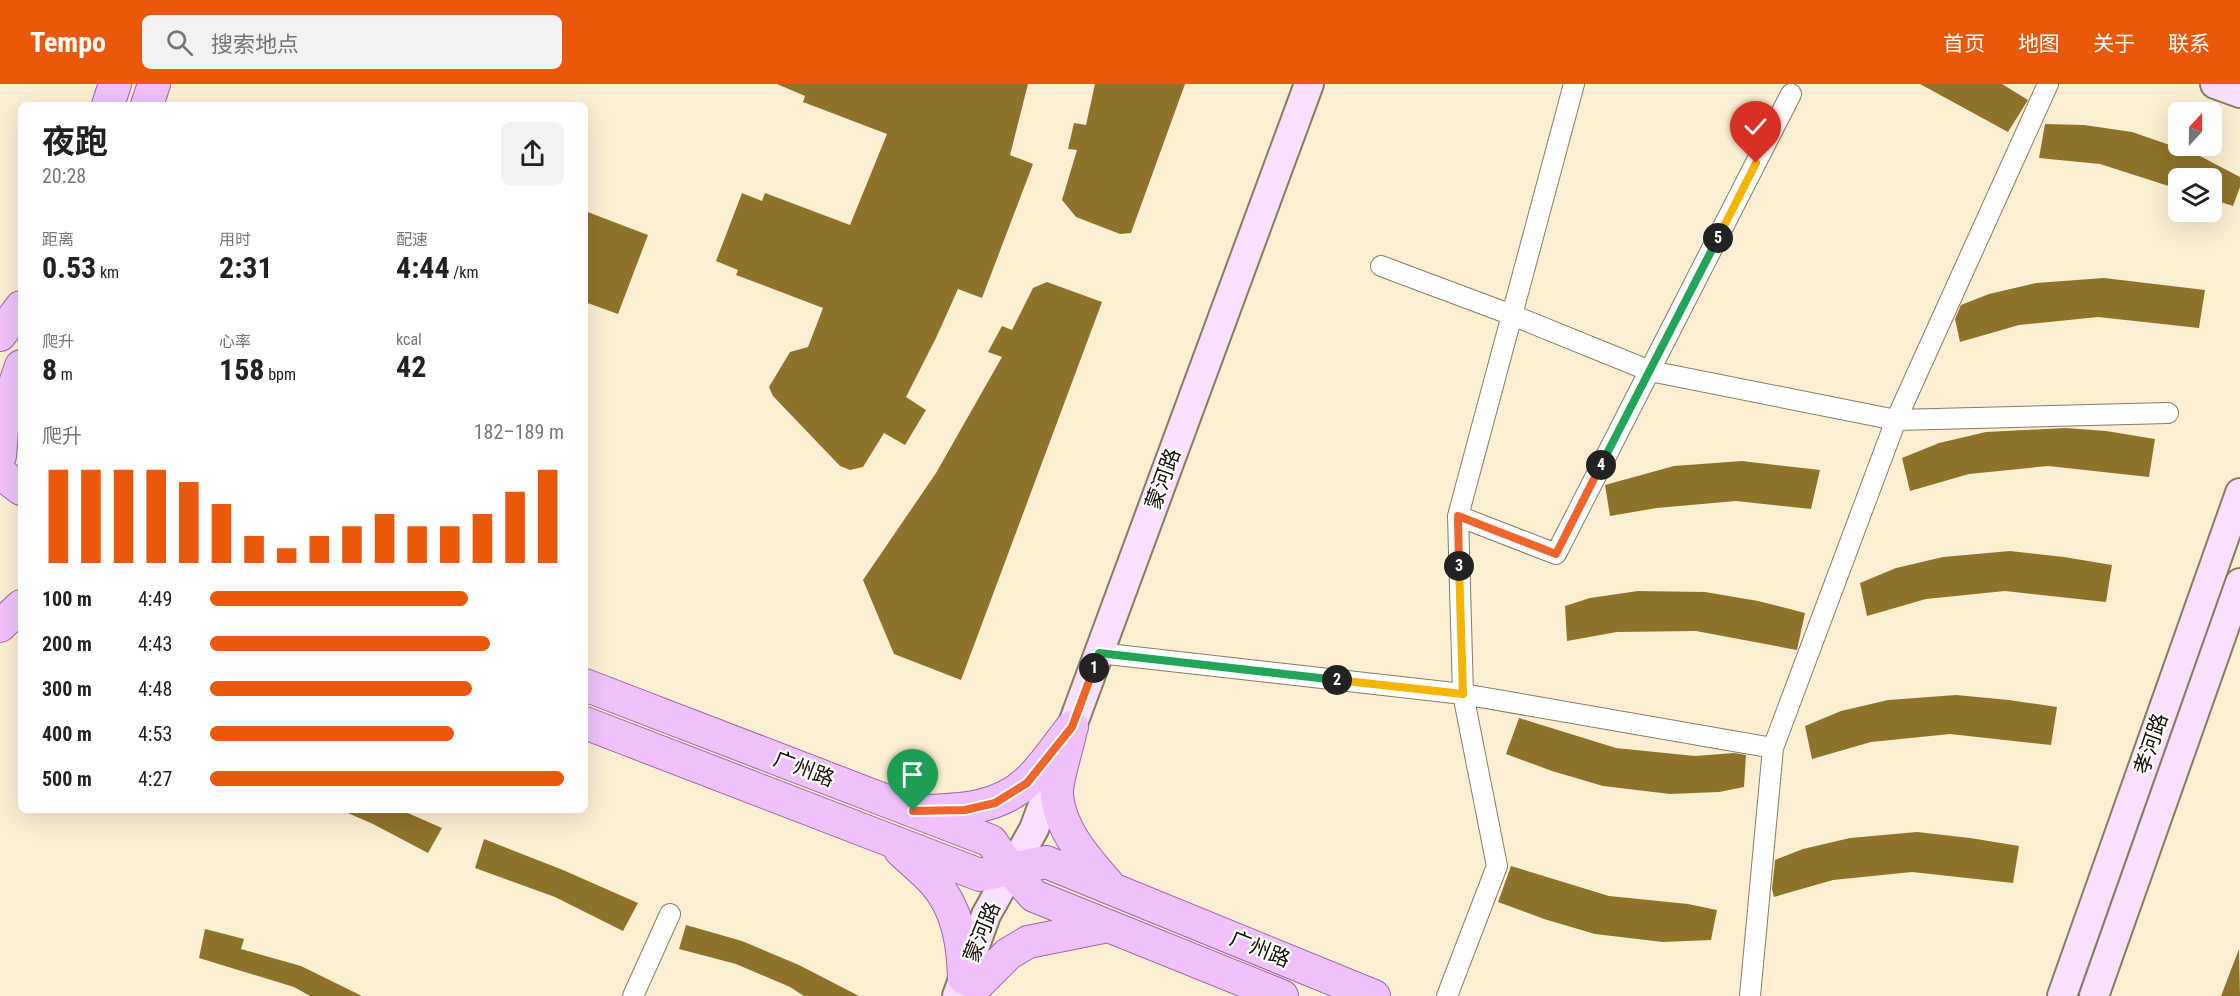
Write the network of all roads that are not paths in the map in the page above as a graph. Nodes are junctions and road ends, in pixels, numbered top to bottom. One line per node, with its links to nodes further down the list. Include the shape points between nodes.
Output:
1 (115, 84): 9 (main road)
2 (154, 84): 10 (main road)
3 (1309, 84): 29 (street, 蒙河路)
4 (1574, 84): 13 (street)
5 (2048, 84): 18 (street)
6 (2215, 84): 7 (street)
7 (2240, 93)
8 (1791, 94): 15 (street)
9 (109, 102)
10 (148, 102)
11 (1381, 266): 13 (street)
12 (18, 311): 14 (main road)
13 (1512, 315): 15 (street); 25 (street)
14 (0, 334)
15 (1650, 371): 18 (street); 25 (street, via 1556,554)
16 (18, 375): 20 (main road, via 3,419)
17 (2168, 413): 18 (street)
18 (1896, 420): 34 (street)
19 (18, 452): 21 (main road)
20 (0, 456)
21 (0, 472): 22 (main road); 23 (main road)
22 (18, 474)
23 (18, 487)
24 (2240, 493): 47 (street, 孝河路)
25 (1458, 516): 31 (street)
26 (2240, 583): 48 (street, 孝河路)
27 (18, 609): 28 (main road)
28 (0, 626)
29 (1099, 653): 31 (street); 33 (street, 蒙河路)
30 (588, 686): 35 (main road, 广州路)
31 (1463, 694): 34 (street); 45 (street, via 1497,866)
32 (588, 724): 36 (main road, 广州路)
33 (1072, 727): 35 (main road, via 1027,783 995,803 965,810); 37 (street, 蒙河路, via 1034,830); 38 (main road, via 1057,794 1067,829)
34 (1773, 748): 46 (street)
35 (913, 811): 37 (main road, 广州路, via 991,841)
36 (891, 842): 37 (main road, 广州路, via 980,875); 41 (main road, via 935,884 954,914)
37 (1011, 870): 38 (main road, 广州路, via 1046,862); 40 (main road, 广州路, via 1035,896); 41 (street, 蒙河路, via 1001,921)
38 (1113, 889): 44 (main road, 广州路)
39 (670, 914): 42 (street)
40 (1108, 926): 41 (main road, via 1028,942); 43 (main road, 广州路)
41 (968, 989)
42 (633, 996)
43 (1282, 996)
44 (1374, 996)
45 (1447, 996)
46 (1750, 996)
47 (2062, 996)
48 (2094, 996)

